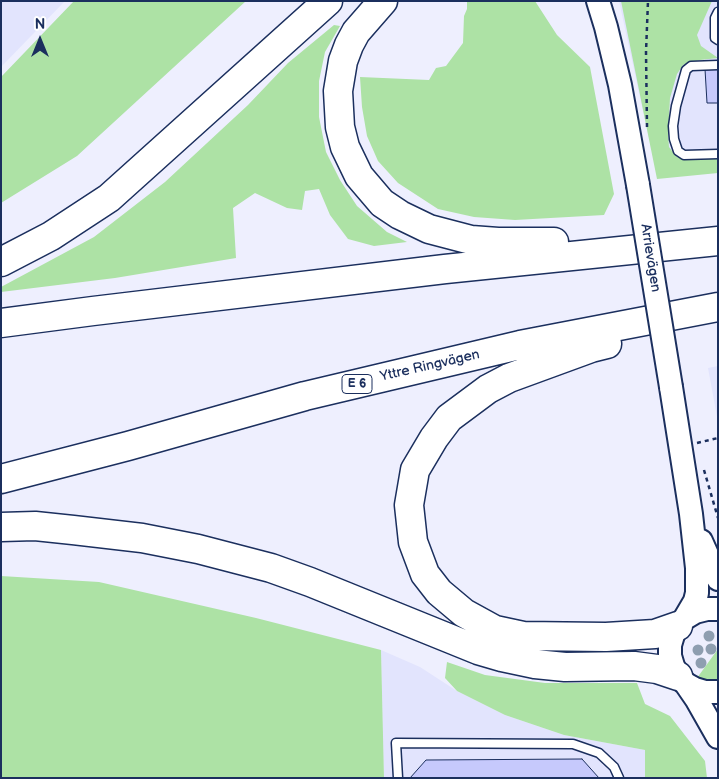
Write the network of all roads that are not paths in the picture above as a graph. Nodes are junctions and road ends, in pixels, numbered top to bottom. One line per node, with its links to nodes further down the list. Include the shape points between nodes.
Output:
1 (328, 1): 10 (highway, via 109,198 51,236)
2 (383, 1): 8 (highway, via 356,32 344,61 338,91 340,127 345,146 359,176 382,203 430,229 471,240 586,240)
3 (598, 2): 15 (main road, Arrievägen, bridge, via 620,85)
4 (718, 12): 5 (lane, via 715,18 715,38)
5 (718, 40)
6 (718, 65): 7 (lane, via 691,66 686,70 673,126 678,151 684,155)
7 (718, 154)
8 (718, 228)
9 (718, 241): 13 (highway, via 445,269)
10 (1, 262)
11 (718, 307): 14 (highway, Yttre Ringvägen / E 6, via 520,345 314,394)
12 (718, 318): 19 (highway, via 591,348 508,378 488,389 449,418 434,438 415,470 409,505 413,542 425,574 439,592 464,613 495,630 523,636 634,636 655,634)
13 (1, 323)
14 (1, 479)
15 (691, 514): 17 (main road, Arrievägen); 19 (main road, Arrievägen, via 697,585 694,601)
16 (1, 527): 20 (highway, via 72,530 142,538 198,549 271,568 502,657 565,667 647,667)
17 (718, 579)
18 (718, 608): 19 (main road, via 695,612)
19 (682, 622): 20 (main road, Arrievägen, via 673,635 670,651 673,666)
20 (682, 680): 21 (main road, via 695,689); 22 (main road)
21 (718, 692)
22 (718, 737)
23 (398, 778): 24 (lane, via 396,743 573,744 599,753 614,767)
24 (619, 778)

